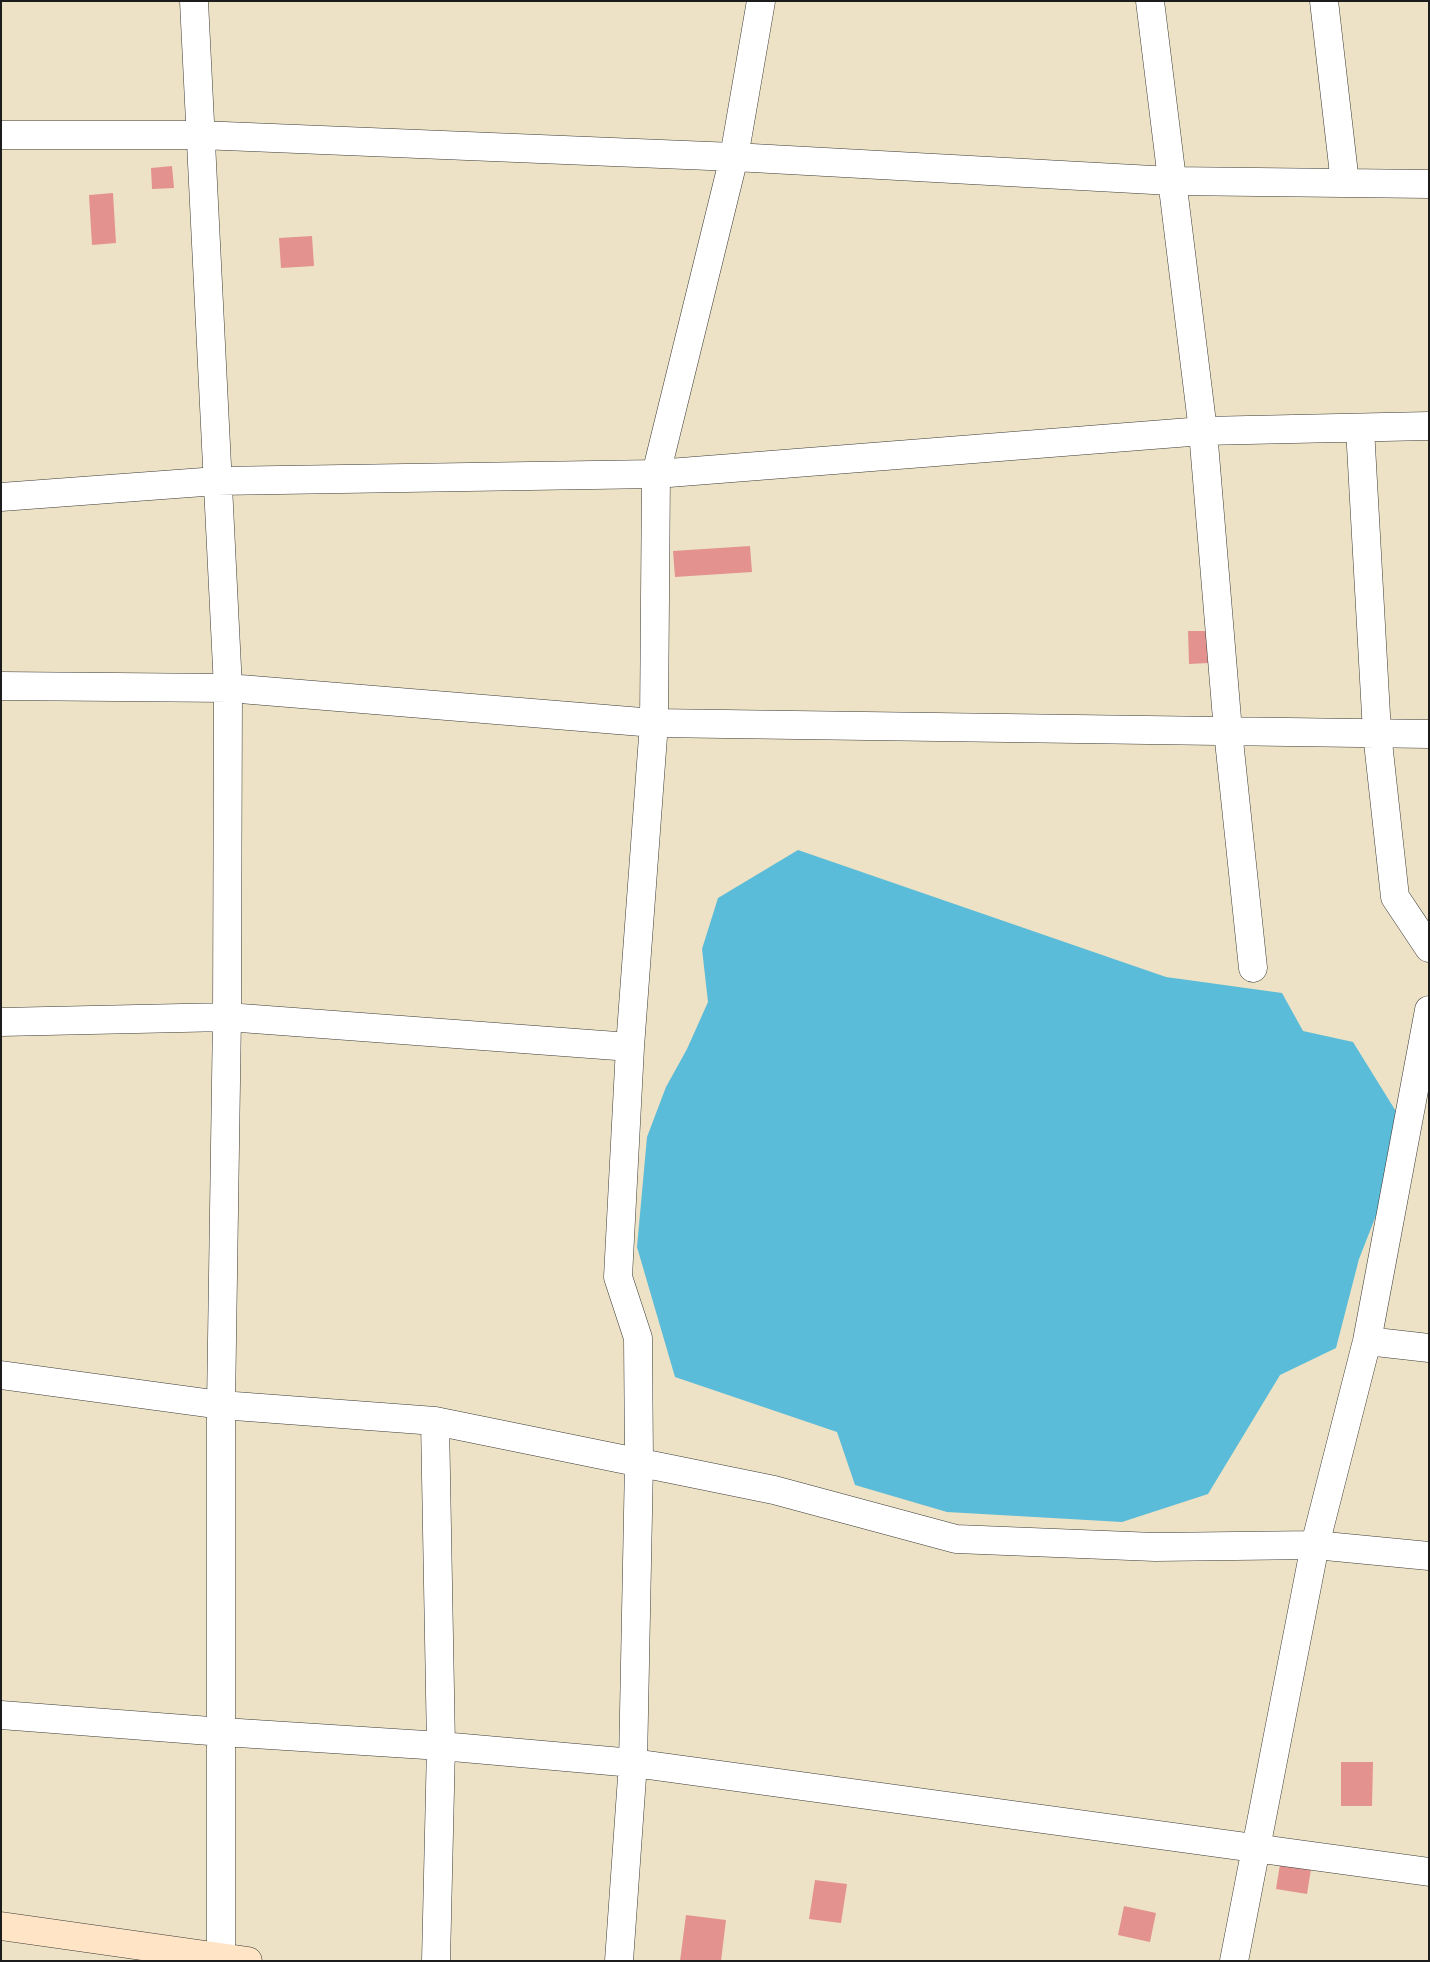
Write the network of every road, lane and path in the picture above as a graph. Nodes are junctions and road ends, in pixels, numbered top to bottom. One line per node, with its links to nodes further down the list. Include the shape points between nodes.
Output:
1 (194, 1): 6 (street)
2 (761, 1): 7 (street)
3 (1150, 1): 8 (street)
4 (1324, 1): 9 (street)
5 (1, 135): 6 (street)
6 (200, 135): 7 (street); 15 (street)
7 (734, 157): 8 (street); 14 (street)
8 (1171, 181): 9 (street); 13 (street)
9 (1345, 183): 10 (street)
10 (1429, 184)
11 (1429, 426): 12 (street)
12 (1360, 428): 13 (street); 21 (street)
13 (1203, 431): 14 (street); 20 (street)
14 (656, 474): 15 (street); 19 (street)
15 (216, 481): 16 (street); 18 (street)
16 (1, 497)
17 (1, 686): 18 (street)
18 (228, 688): 19 (street); 26 (street)
19 (654, 723): 20 (street); 28 (street)
20 (1228, 731): 21 (street); 24 (street)
21 (1377, 733): 22 (street); 23 (street, via 1396,897)
22 (1429, 734)
23 (1429, 948)
24 (1253, 968)
25 (1429, 1010): 29 (street)
26 (228, 1017): 27 (street); 28 (street); 32 (street)
27 (1, 1022)
28 (630, 1047): 34 (street, via 618,1277 638,1338)
29 (1368, 1341): 30 (street); 35 (street)
30 (1429, 1348)
31 (1, 1375): 32 (street)
32 (221, 1405): 33 (street); 38 (street)
33 (435, 1421): 34 (street); 39 (street)
34 (640, 1462): 35 (street, via 774,1490 956,1539 1155,1547); 40 (street)
35 (1315, 1545): 36 (street); 41 (street)
36 (1429, 1556)
37 (1, 1715): 38 (street)
38 (223, 1732): 39 (street); 44 (street)
39 (441, 1746): 40 (street); 46 (street)
40 (634, 1763): 41 (street); 47 (street)
41 (1254, 1849): 42 (street); 48 (street)
42 (1429, 1872)
43 (1, 1926): 44 (street)
44 (221, 1958): 45 (street)
45 (248, 1961)
46 (436, 1961)
47 (618, 1961)
48 (1234, 1961)

